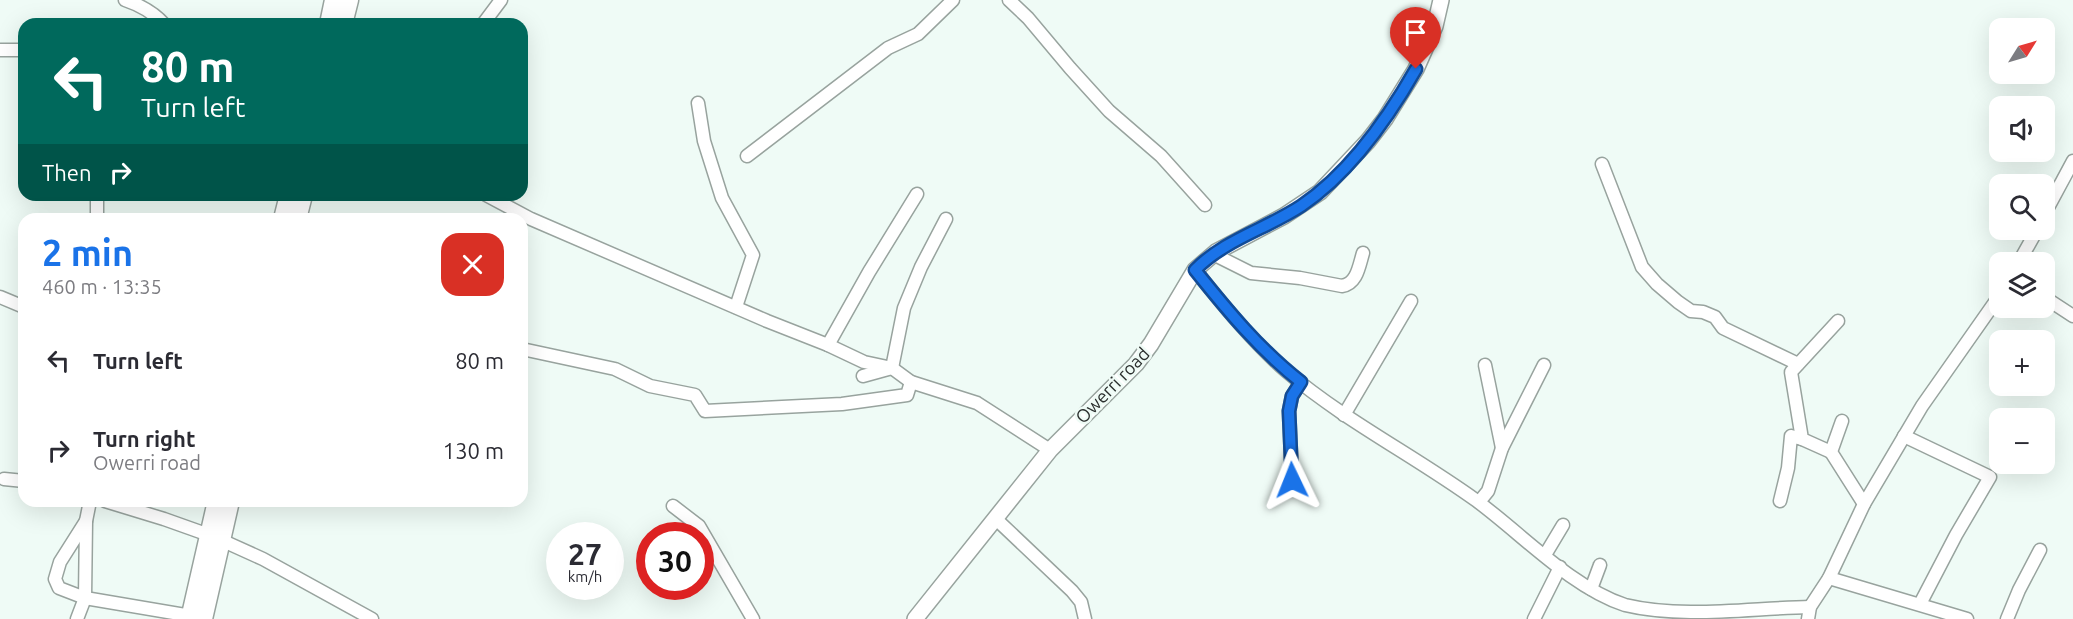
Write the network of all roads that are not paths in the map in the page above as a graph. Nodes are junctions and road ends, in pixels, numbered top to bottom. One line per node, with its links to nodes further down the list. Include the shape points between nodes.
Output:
1 (125, 0): 8 (street)
2 (334, 0): 9 (highway)
3 (349, 0): 10 (highway)
4 (501, 0): 11 (street)
5 (953, 0): 15 (street, via 918,34 888,48)
6 (1009, 0): 21 (street, via 1109,111 1161,156)
7 (1441, 0): 26 (main road, Owerri road, via 1435,26 1416,69 1368,141 1301,206)
8 (159, 18)
9 (330, 18)
10 (344, 18)
11 (488, 18)
12 (0, 50): 13 (street)
13 (18, 50)
14 (698, 103): 32 (street, via 704,141 722,198 753,255)
15 (747, 156)
16 (2073, 161): 19 (street)
17 (1602, 164): 38 (street, via 1642,267 1657,284 1691,311 1715,317 1723,328)
18 (917, 194): 36 (street)
19 (2055, 195)
20 (495, 201): 22 (street)
21 (1205, 205)
22 (512, 213)
23 (528, 219): 32 (street)
24 (946, 219): 41 (street, via 904,308)
25 (1363, 253): 26 (street, via 1353,281 1347,285 1251,273)
26 (1213, 254): 27 (main road, Owerri road)
27 (1195, 270): 44 (street, via 1238,323); 50 (main road, Owerri road, via 1136,364)
28 (0, 297): 30 (street)
29 (1412, 301): 45 (street)
30 (18, 304)
31 (2055, 304): 34 (street)
32 (736, 307): 36 (street)
33 (1989, 310): 47 (street)
34 (2073, 316)
35 (1838, 321): 38 (street)
36 (828, 345): 41 (street, via 864,362)
37 (528, 350): 43 (street, via 615,369 650,386 695,395 705,411 853,403 908,395)
38 (1798, 364): 48 (street, via 1791,372)
39 (1485, 365): 49 (street)
40 (1544, 365): 49 (street)
41 (892, 368): 42 (street); 43 (street)
42 (863, 376)
43 (911, 382): 50 (street, via 977,403)
44 (1301, 382): 45 (street); 54 (street, via 1289,411)
45 (1344, 415): 56 (street)
46 (1842, 421): 51 (street)
47 (1904, 436): 57 (street); 74 (street, via 1990,477)
48 (1802, 439): 51 (street); 55 (street, via 1791,436)
49 (1502, 448): 56 (street, via 1488,491)
50 (1050, 450): 63 (main road, Owerri road)
51 (1831, 452): 57 (street)
52 (4, 479): 53 (street)
53 (18, 480)
54 (1292, 480)
55 (1780, 501)
56 (1479, 502): 68 (street)
57 (1864, 504): 71 (street)
58 (673, 506): 79 (street, via 699,526)
59 (89, 507): 64 (street)
60 (125, 507): 66 (street)
61 (217, 507): 66 (highway)
62 (228, 507): 66 (highway)
63 (996, 519): 80 (main road, Owerri road); 81 (street, via 1072,591 1081,602)
64 (86, 521): 73 (street); 73 (street, via 60,562 56,579 59,588)
65 (1563, 525): 68 (street)
66 (215, 538): 76 (highway); 78 (street, via 263,559)
67 (2040, 550): 84 (street)
68 (1545, 555): 70 (street)
69 (1600, 565): 72 (street)
70 (1560, 567): 72 (street); 82 (street)
71 (1829, 578): 74 (street); 75 (street)
72 (1591, 589): 75 (street, via 1626,605 1665,614)
73 (85, 598): 76 (street); 77 (street)
74 (1920, 604): 83 (street)
75 (1809, 613)
76 (194, 618)
77 (77, 619)
78 (372, 619)
79 (753, 619)
80 (915, 619)
81 (1085, 619)
82 (1534, 619)
83 (1967, 619)
84 (2007, 619)

